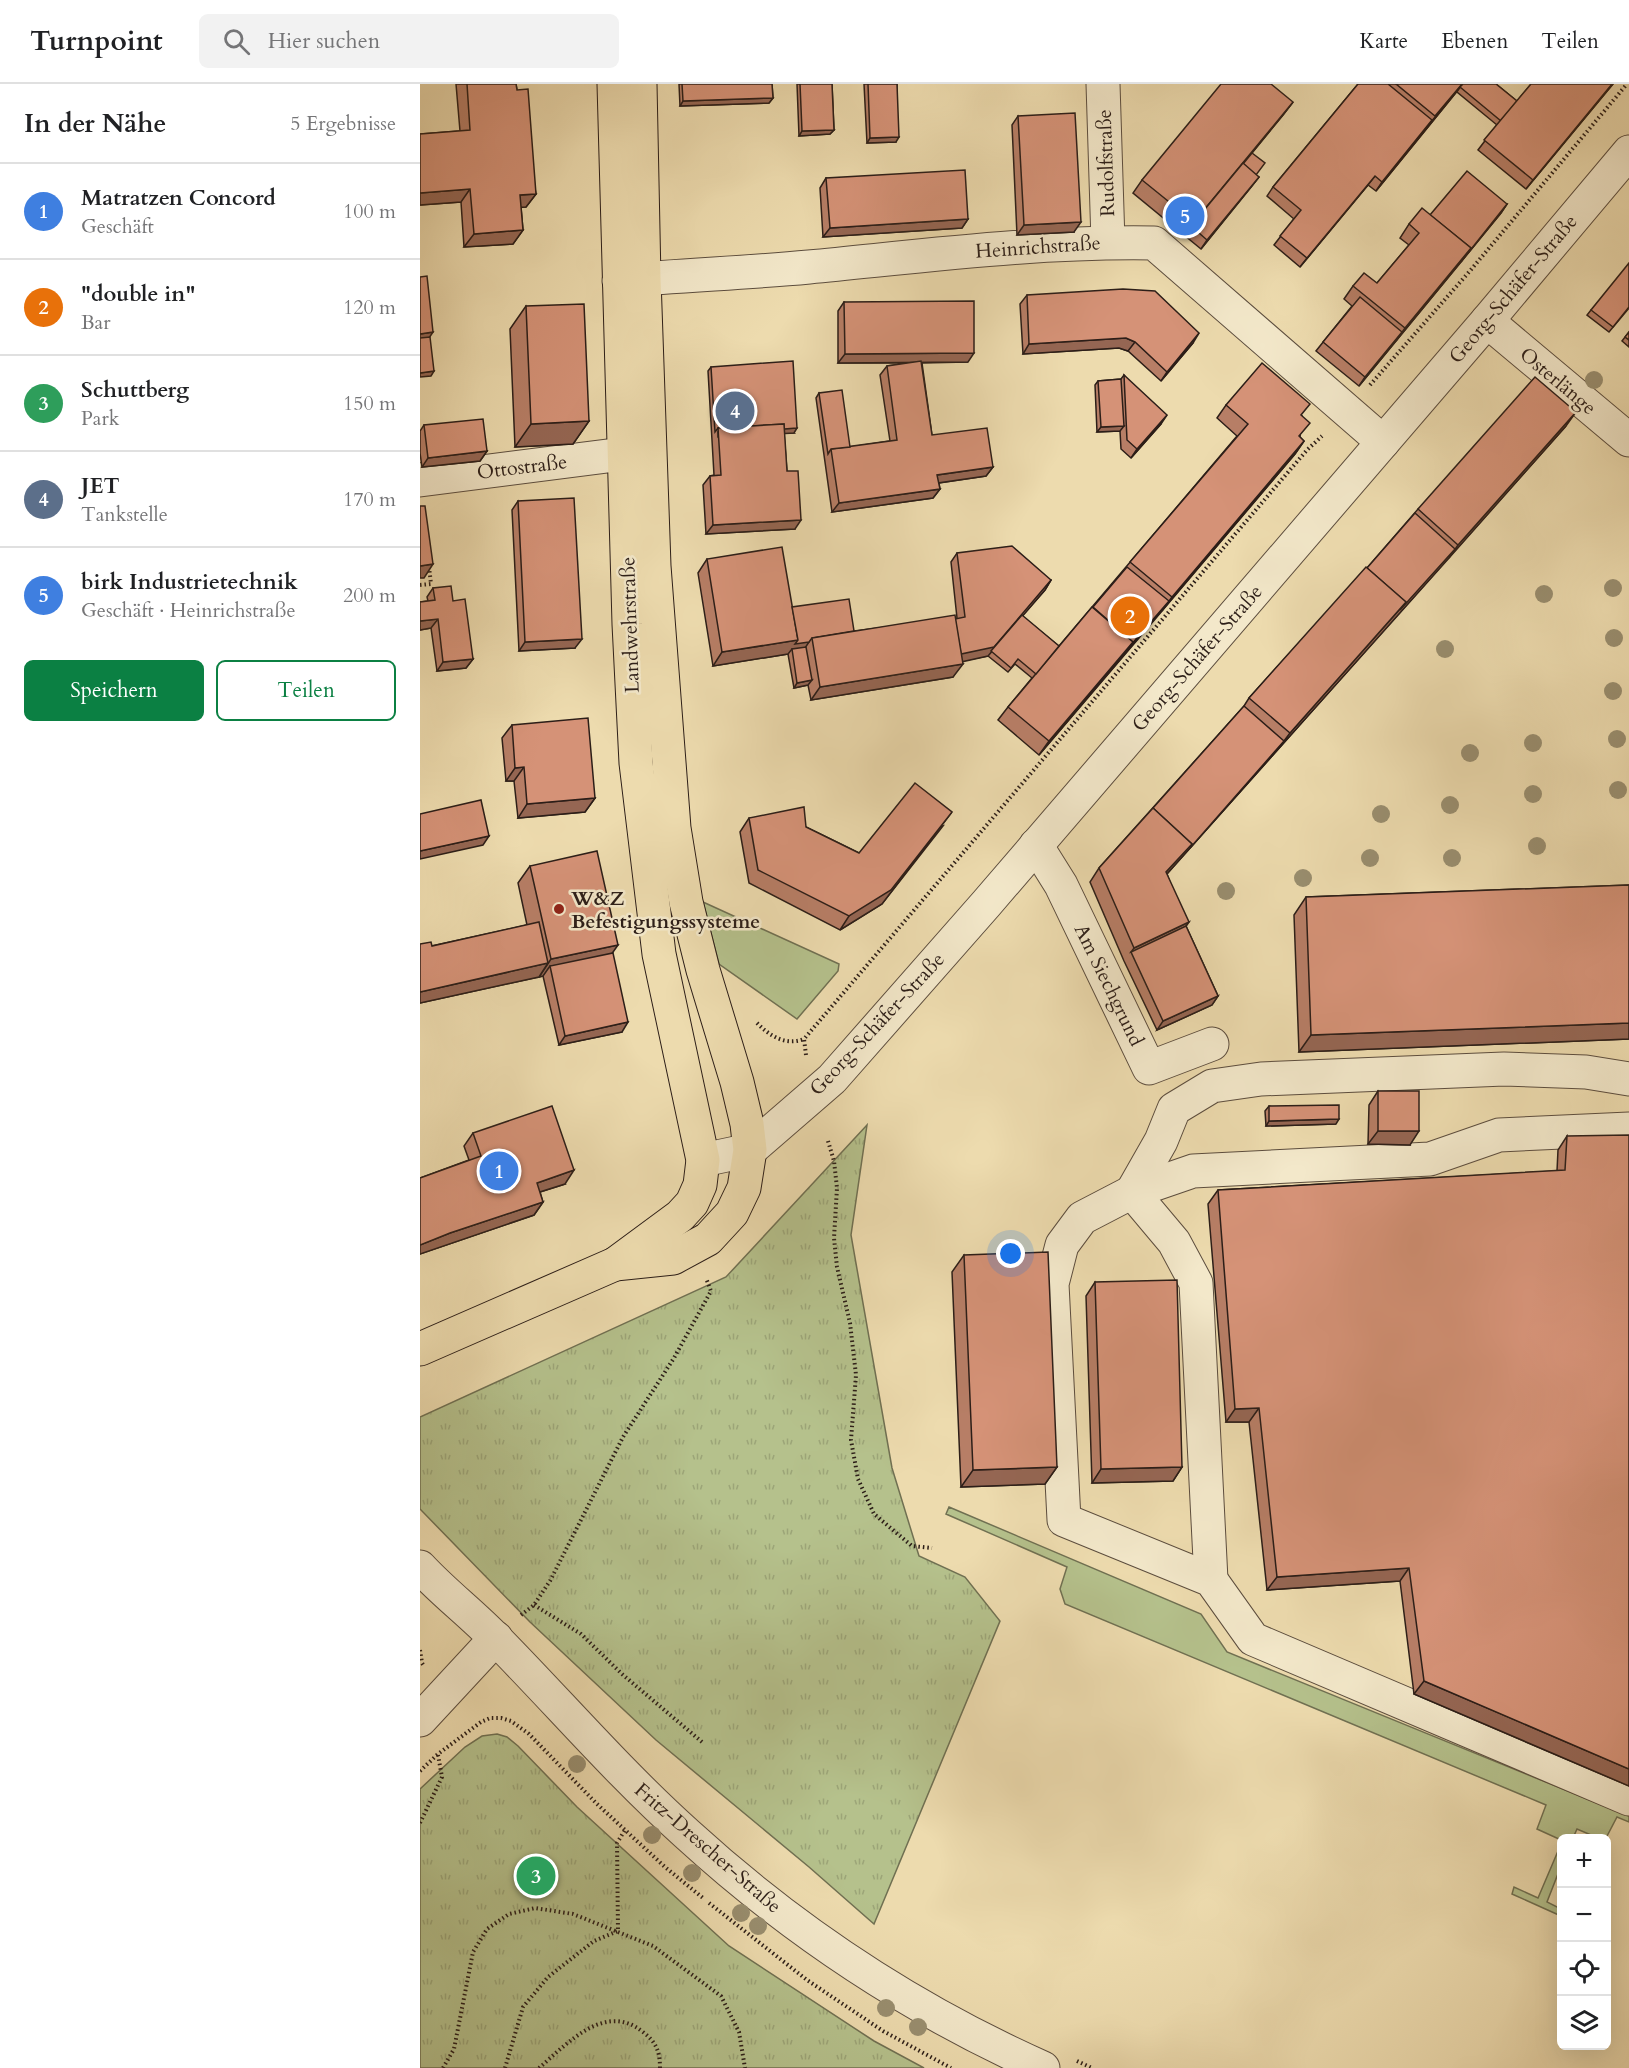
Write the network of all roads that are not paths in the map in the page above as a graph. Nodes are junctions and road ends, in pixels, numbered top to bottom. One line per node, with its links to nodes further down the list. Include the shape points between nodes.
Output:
1 (614, 84): 6 (main road, Landwehrstraße)
2 (640, 84): 6 (main road, Landwehrstraße)
3 (1103, 84): 5 (street, Rudolfstraße)
4 (1629, 152): 7 (street, Georg-Schäfer-Straße)
5 (1108, 242): 6 (street, Heinrichstraße, via 1001,247 803,268); 9 (street, Heinrichstraße, via 1154,243)
6 (631, 280): 10 (main road, Landwehrstraße); 16 (main road, Landwehrstraße, via 674,828 686,902 737,1082)
7 (1487, 321): 8 (street, Osterlänge); 9 (street, Georg-Schäfer-Straße)
8 (1629, 440)
9 (1383, 442): 12 (street, Georg-Schäfer-Straße)
10 (623, 454): 11 (street, Ottostraße); 17 (main road, Landwehrstraße, via 636,763 646,854 659,954)
11 (420, 480)
12 (1036, 845): 13 (street, Am Siechgrund, via 1061,885 1149,1068); 16 (street, Georg-Schäfer-Straße, via 832,1079)
13 (1212, 1044)
14 (1629, 1079): 18 (street, via 1586,1072 1504,1069 1261,1079 1212,1086 1174,1109)
15 (1629, 1129): 18 (street, via 1498,1135 1430,1159 1193,1171)
16 (750, 1150): 17 (street, Georg-Schäfer-Straße); 19 (main road, via 744,1188 732,1214 708,1239 674,1258)
17 (704, 1160): 19 (main road, via 692,1203)
18 (1132, 1192): 22 (street, via 1174,1242 1196,1283); 22 (street, via 1082,1218 1062,1245 1052,1284 1064,1520)
19 (615, 1264): 20 (main road)
20 (420, 1349)
21 (420, 1567): 23 (street, Fritz-Drescher-Straße)
22 (1211, 1580): 25 (street, via 1253,1639)
23 (505, 1630): 24 (street); 26 (street, Fritz-Drescher-Straße, via 620,1770 763,1899 847,1960 919,2005)
24 (420, 1720)
25 (1629, 1799)
26 (1043, 2068)

